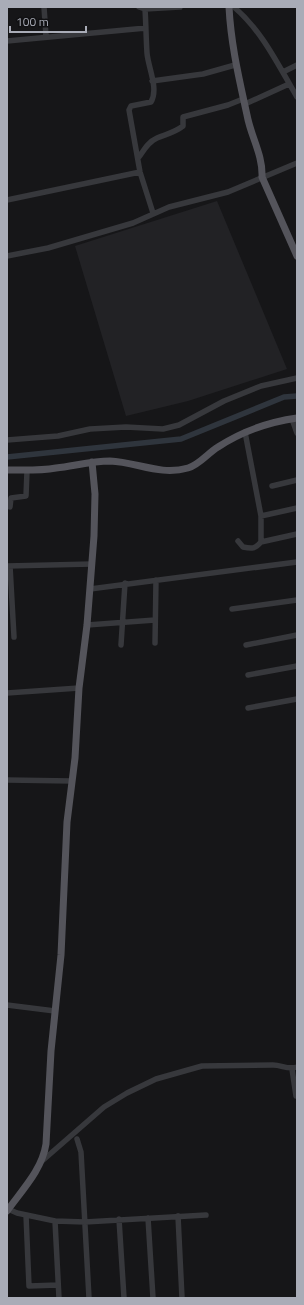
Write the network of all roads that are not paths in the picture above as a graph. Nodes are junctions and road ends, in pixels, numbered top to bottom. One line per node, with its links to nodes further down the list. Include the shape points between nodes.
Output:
1 (44, 7): 8 (street)
2 (139, 7): 6 (street)
3 (176, 7): 6 (street)
4 (229, 7): 11 (main road)
5 (234, 7): 12 (street, via 254,26)
6 (145, 9): 7 (street)
7 (146, 28): 8 (street); 13 (street)
8 (46, 36): 9 (street)
9 (7, 41)
10 (297, 64): 12 (street)
11 (235, 65): 13 (street, via 203,74); 16 (main road)
12 (283, 72): 14 (street)
13 (152, 81): 17 (street, via 152,100 134,104 130,108)
14 (289, 84): 15 (street); 16 (street)
15 (297, 97)
16 (244, 102): 17 (street, via 183,117 183,126 175,132 156,138 147,145); 20 (main road, via 262,166)
17 (139, 157): 19 (street)
18 (297, 163): 20 (street)
19 (140, 172): 21 (street); 22 (street)
20 (262, 177): 22 (street, via 228,192 169,207); 24 (main road)
21 (7, 200)
22 (153, 214): 23 (street, via 92,236)
23 (7, 256)
24 (297, 256)
25 (297, 378): 29 (street, via 261,386 224,401 179,426 163,429 90,429 58,436)
26 (295, 419): 27 (main road); 28 (street)
27 (245, 432): 30 (main road, via 217,447 190,468 161,471 110,461); 37 (street)
28 (297, 433)
29 (7, 440)
30 (92, 462): 32 (main road); 42 (main road, via 95,516)
31 (7, 470): 32 (main road)
32 (27, 471): 35 (street, via 26,496 11,498)
33 (297, 480): 34 (street)
34 (272, 486)
35 (10, 507)
36 (297, 508): 37 (street)
37 (261, 516): 40 (street)
38 (297, 534): 40 (street)
39 (238, 541): 40 (street, via 243,547 251,549 256,548)
40 (261, 542)
41 (297, 562): 44 (street)
42 (92, 564): 43 (street); 46 (main road)
43 (9, 566): 53 (street)
44 (156, 580): 45 (street); 49 (street)
45 (125, 583): 46 (street); 50 (street)
46 (90, 589): 51 (main road)
47 (297, 600): 48 (street)
48 (232, 609)
49 (155, 620): 50 (street); 54 (street)
50 (122, 624): 51 (street); 55 (street)
51 (87, 625): 59 (main road)
52 (297, 635): 56 (street)
53 (14, 637)
54 (155, 643)
55 (121, 645)
56 (246, 645)
57 (297, 666): 58 (street)
58 (248, 675)
59 (79, 688): 60 (street); 64 (main road)
60 (7, 693)
61 (297, 699): 62 (street)
62 (248, 708)
63 (7, 780): 64 (street)
64 (72, 781): 66 (main road, via 67,822 64,920)
65 (7, 1005): 66 (street)
66 (55, 1011): 72 (main road, via 47,1135)
67 (294, 1068): 68 (street); 69 (street, via 273,1064 202,1066 184,1070 156,1079 127,1093 104,1107)
68 (294, 1096)
69 (78, 1130): 70 (street); 71 (street)
70 (70, 1136): 71 (street); 72 (street)
71 (77, 1138): 80 (street, via 81,1152)
72 (42, 1160): 73 (main road)
73 (8, 1210): 74 (street)
74 (26, 1215): 79 (street); 81 (street, via 29,1286)
75 (206, 1215): 76 (street)
76 (178, 1216): 77 (street); 86 (street)
77 (148, 1218): 78 (street); 85 (street)
78 (120, 1219): 80 (street); 84 (street)
79 (55, 1221): 80 (street); 81 (street)
80 (85, 1222): 83 (street)
81 (58, 1285): 82 (street)
82 (59, 1298)
83 (89, 1298)
84 (124, 1298)
85 (153, 1298)
86 (182, 1298)

